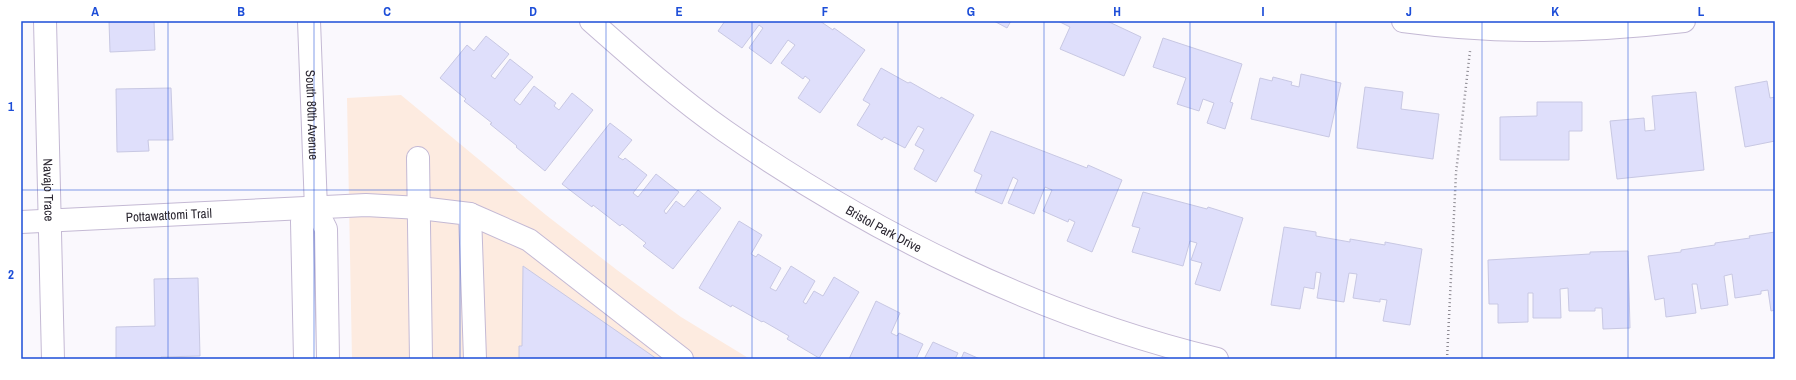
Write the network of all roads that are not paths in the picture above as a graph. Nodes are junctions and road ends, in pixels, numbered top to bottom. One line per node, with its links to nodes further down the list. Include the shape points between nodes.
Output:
1 (44, 21): 11 (street, Navajo Trace)
2 (309, 21): 8 (street, South 80th Avenue)
3 (591, 21): 18 (street, Bristol Park Drive, via 641,66 725,130 810,186 903,239 982,277 1064,311 1172,348)
4 (1403, 21): 5 (street, via 1470,29 1576,31)
5 (1684, 21)
6 (418, 158): 7 (street)
7 (420, 208): 8 (street, Pottawattomi Trail, via 366,205); 9 (street, Pottawattomi Trail); 15 (street)
8 (316, 209): 11 (street, Pottawattomi Trail); 13 (street, via 302,222); 14 (street, South 80th Avenue, via 326,229)
9 (470, 214): 16 (street); 17 (street, Pottawattomi Trail, via 529,240)
10 (21, 222): 11 (street, Pottawattomi Trail)
11 (50, 222): 12 (street, Navajo Trace)
12 (53, 359)
13 (305, 359)
14 (328, 359)
15 (421, 359)
16 (475, 359)
17 (682, 359)
18 (1217, 359)

